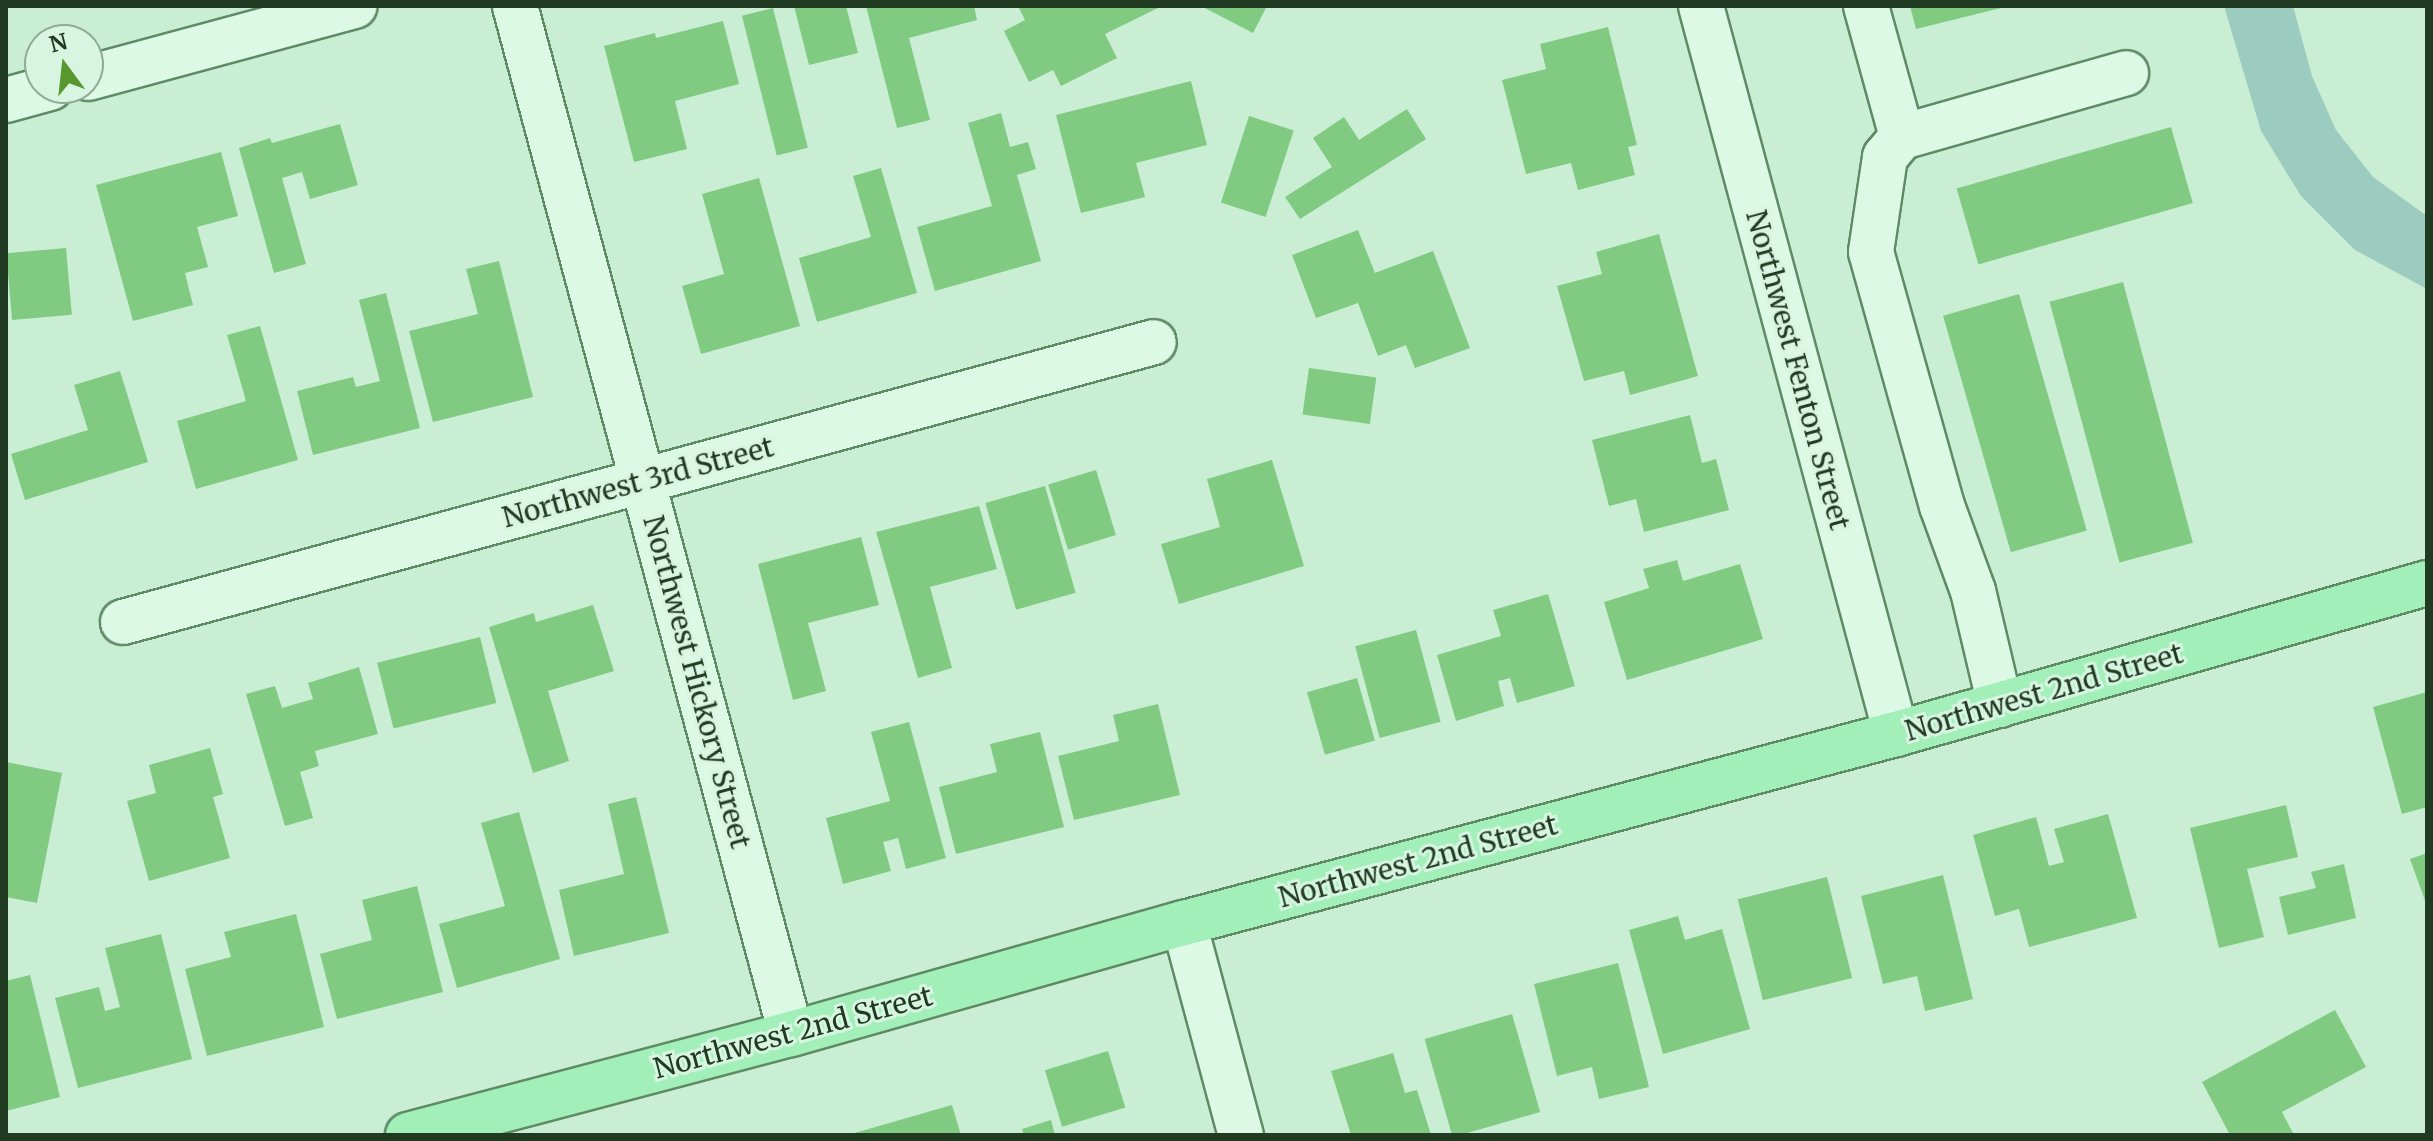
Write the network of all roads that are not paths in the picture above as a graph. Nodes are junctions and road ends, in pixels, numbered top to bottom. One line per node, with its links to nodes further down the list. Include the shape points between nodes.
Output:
1 (354, 6): 6 (street)
2 (515, 6): 9 (street, Northwest Hickory Street)
3 (1701, 6): 13 (street, Northwest Fenton Street)
4 (1866, 6): 7 (street)
5 (2126, 73): 7 (street)
6 (104, 74)
7 (1902, 137): 12 (street, via 1885,157 1871,252 1942,506 1973,591)
8 (1154, 342): 9 (street, Northwest 3rd Street)
9 (642, 481): 11 (street, Northwest 3rd Street); 15 (street, Northwest Hickory Street)
10 (2427, 583): 12 (main road, Northwest 2nd Street)
11 (123, 622)
12 (2000, 705): 13 (main road, Northwest 2nd Street)
13 (1896, 734): 14 (main road, Northwest 2nd Street)
14 (1184, 923): 15 (main road, Northwest 2nd Street); 17 (street)
15 (791, 1034): 16 (main road, Northwest 2nd Street)
16 (408, 1135)
17 (1241, 1135)

